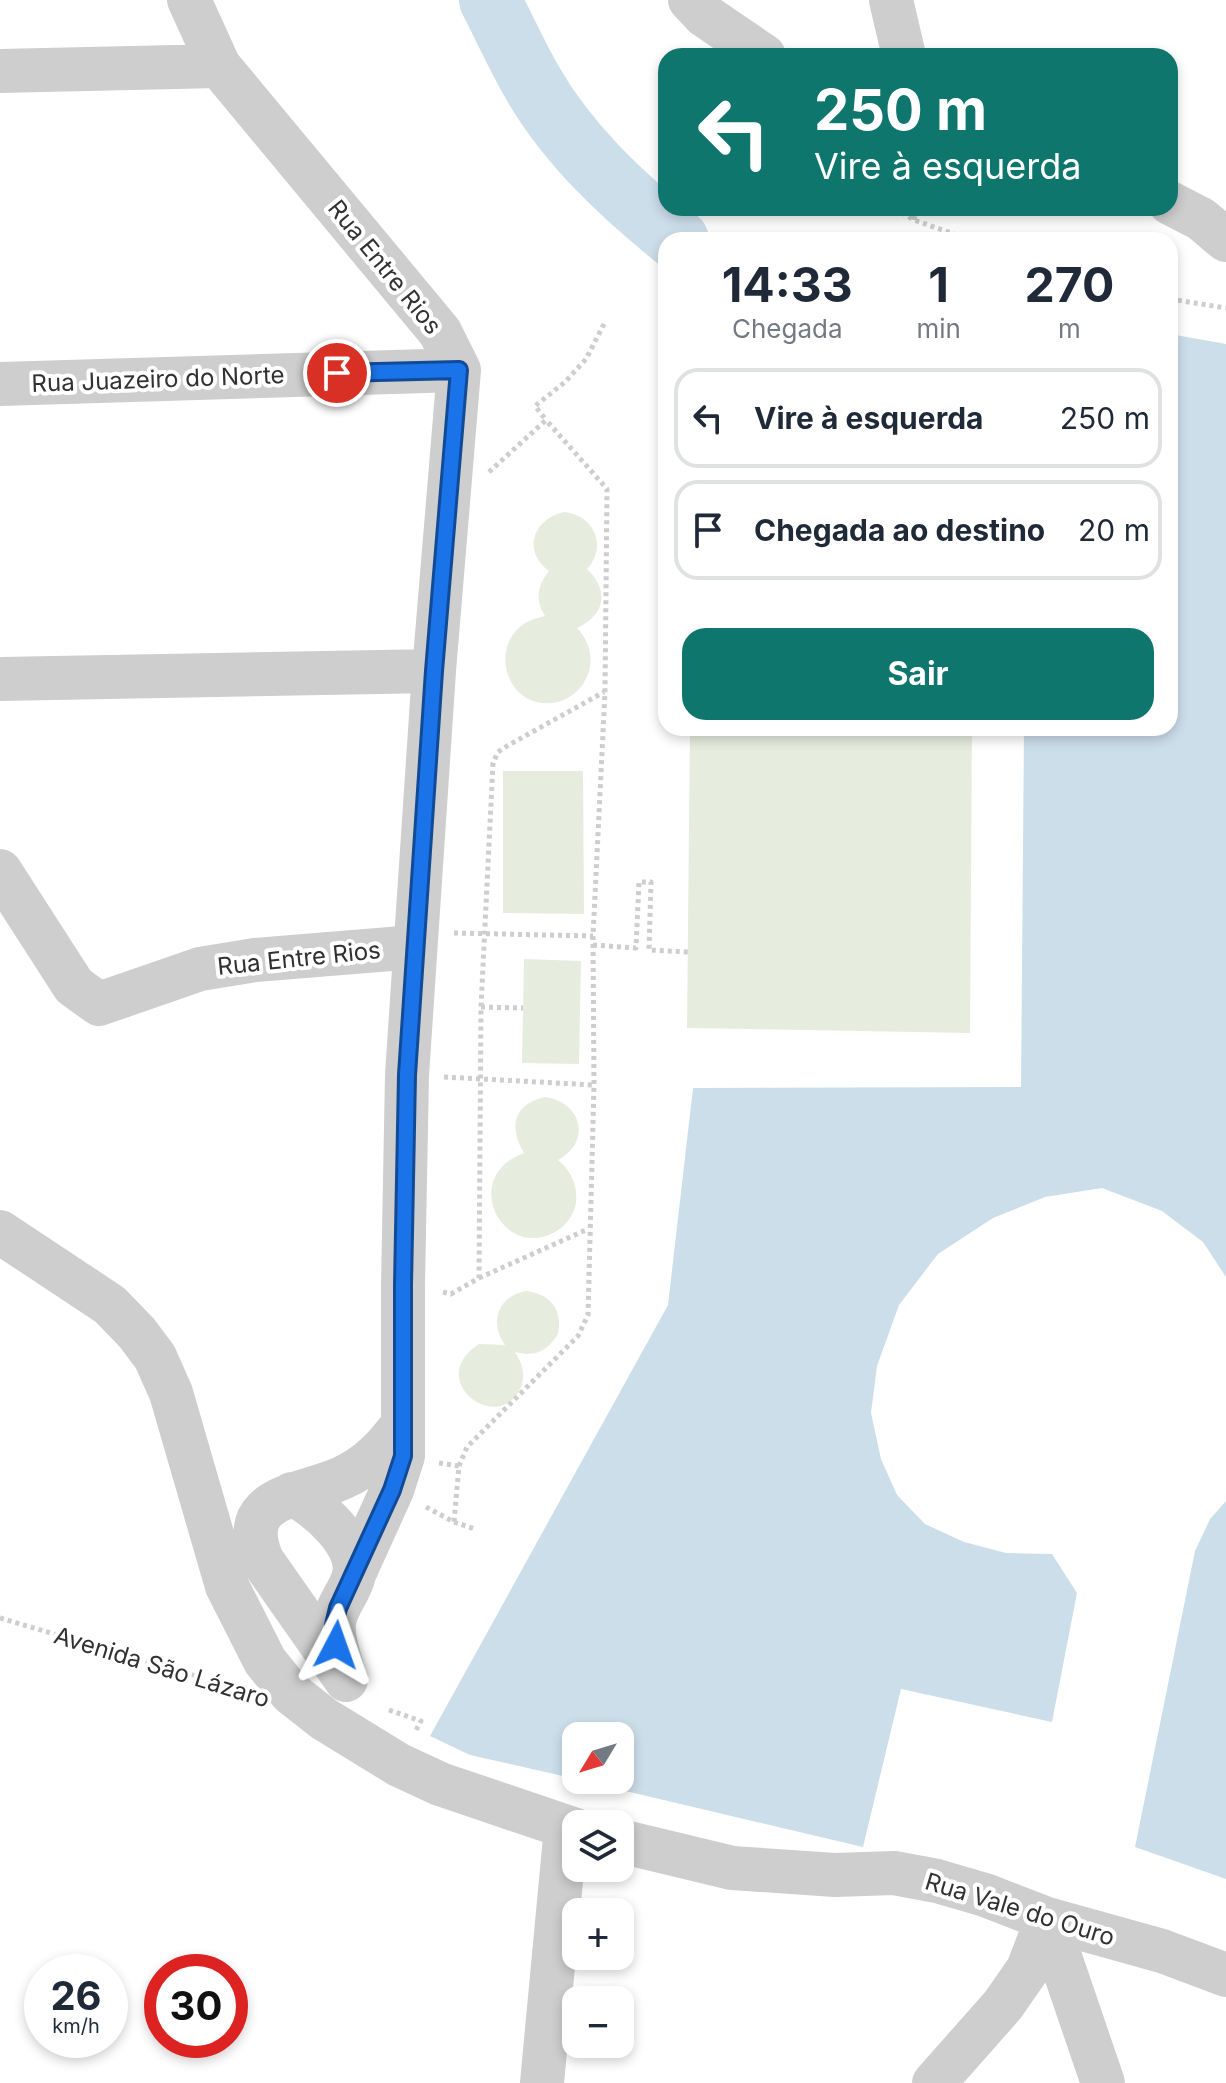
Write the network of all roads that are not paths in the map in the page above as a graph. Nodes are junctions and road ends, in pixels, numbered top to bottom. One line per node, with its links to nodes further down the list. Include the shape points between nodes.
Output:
1 (189, 0): 6 (street, Rua Entre Rios)
2 (690, 0): 4 (street)
3 (891, 0): 5 (street)
4 (752, 48)
5 (902, 48)
6 (219, 66): 7 (street); 10 (street, Rua Entre Rios, via 440,332)
7 (0, 71)
8 (1178, 207): 9 (street)
9 (1226, 240)
10 (459, 370): 11 (street, Rua Juazeiro do Norte); 12 (street, Rua Entre Rios)
11 (0, 384)
12 (434, 671): 13 (street); 15 (street, Rua Entre Rios)
13 (0, 679)
14 (0, 871): 15 (street, Rua Entre Rios, via 74,986 99,1004 200,969)
15 (415, 947): 17 (street, Rua Entre Rios, via 407,1075)
16 (0, 1232): 21 (street, via 110,1305 137,1333 171,1393 233,1600 265,1661 291,1693 324,1719)
17 (403, 1424): 18 (street, Rua Entre Rios, via 367,1464); 19 (street, Rua Entre Rios, via 403,1456 392,1490)
18 (292, 1494): 19 (street, via 334,1526 352,1557); 20 (street, Rua Entre Rios, via 260,1514 254,1528 256,1544)
19 (354, 1574): 20 (street, Rua Entre Rios, via 334,1625)
20 (346, 1680): 21 (street, Rua Entre Rios)
21 (384, 1740): 22 (street, via 440,1784)
22 (562, 1825)
23 (634, 1844): 25 (street, Rua Vale do Ouro, via 732,1868 894,1873 985,1895)
24 (565, 1882): 27 (street)
25 (1047, 1919): 26 (street, Rua Vale do Ouro); 28 (street, via 1028,1969); 29 (street)
26 (1226, 1975)
27 (542, 2083)
28 (934, 2083)
29 (1103, 2083)

